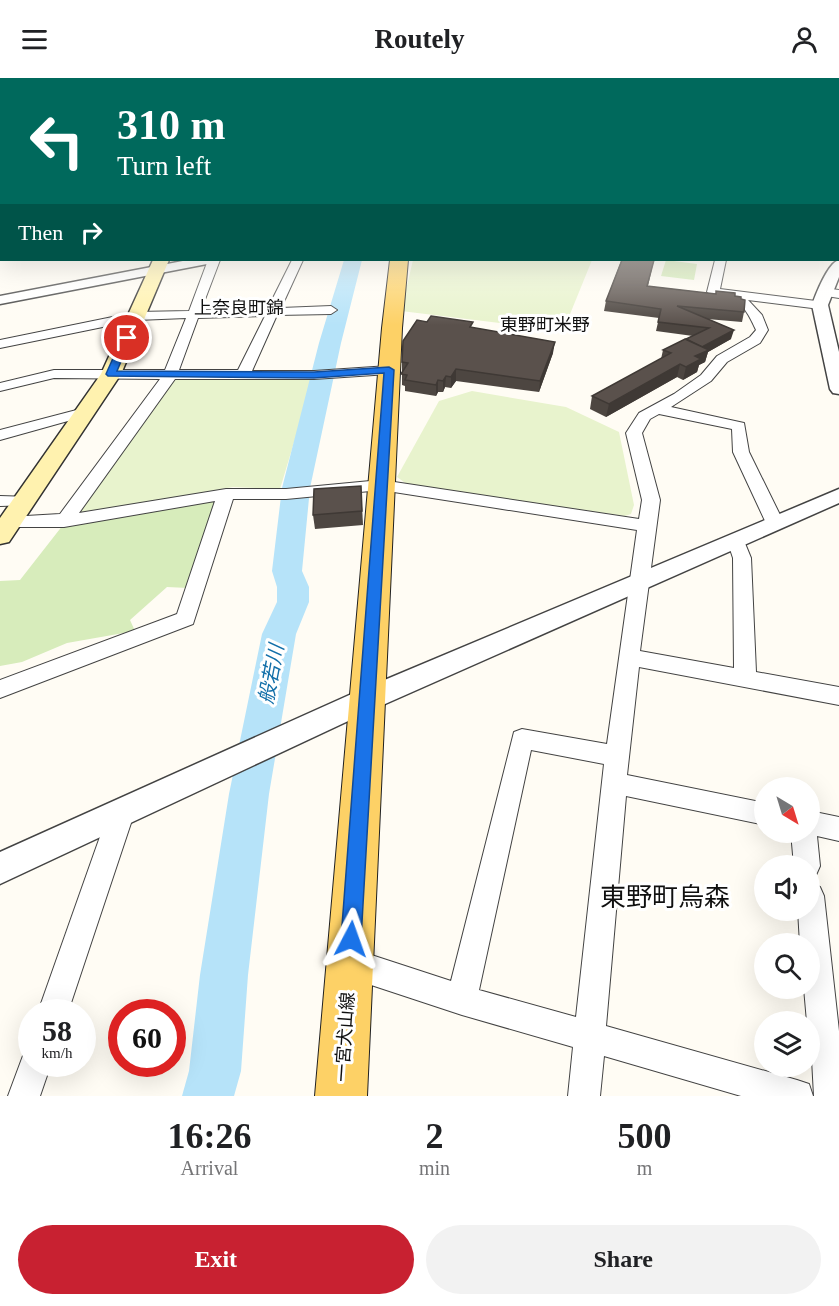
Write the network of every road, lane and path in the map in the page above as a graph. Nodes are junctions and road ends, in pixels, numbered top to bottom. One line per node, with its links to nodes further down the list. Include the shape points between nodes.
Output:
1 (195, 261): 6 (street)
2 (214, 261): 14 (street)
3 (297, 261): 13 (street)
4 (399, 261): 17 (main road, 一宮犬山線)
5 (720, 261): 8 (street, via 713,292)
6 (159, 264): 11 (street); 15 (main road)
7 (839, 264): 10 (street)
8 (736, 294): 10 (street); 23 (street, via 756,315 762,330 754,340 722,359 706,378)
9 (839, 294): 10 (street)
10 (822, 298): 22 (street)
11 (0, 300)
12 (331, 310): 13 (street)
13 (274, 313): 14 (street); 20 (street)
14 (192, 314): 15 (street); 19 (street)
15 (137, 316): 16 (street); 18 (main road)
16 (0, 344)
17 (389, 370): 20 (street); 26 (main road, 一宮犬山線)
18 (111, 374): 19 (street); 21 (street, via 54,374); 24 (main road)
19 (171, 374): 20 (street); 31 (street)
20 (243, 375)
21 (0, 387)
22 (839, 389)
23 (658, 409): 32 (street, via 740,426 741,452); 33 (street, via 644,416 634,433 651,500)
24 (88, 411): 25 (street); 30 (main road)
25 (0, 435)
26 (381, 485): 27 (street, via 306,493); 33 (street); 41 (main road, 一宮犬山線)
27 (226, 494): 31 (street); 39 (street, via 186,619)
28 (839, 495): 32 (street)
29 (0, 501): 30 (street)
30 (25, 501): 34 (main road)
31 (64, 521): 34 (street)
32 (775, 523): 35 (street)
33 (648, 526): 36 (street)
34 (4, 530)
35 (736, 540): 36 (street); 38 (street, via 742,558)
36 (638, 583): 37 (street); 41 (street)
37 (628, 657): 38 (street); 42 (street)
38 (745, 679): 40 (street)
39 (0, 689)
40 (839, 696)
41 (366, 700): 44 (street); 49 (main road, 一宮犬山線)
42 (615, 770): 43 (street); 51 (street, via 522,739); 52 (street)
43 (754, 811)
44 (121, 814): 47 (street); 50 (street)
45 (820, 826): 46 (street)
46 (839, 829)
47 (0, 868)
48 (812, 921): 58 (street)
49 (350, 963): 51 (street); 55 (main road, 一宮犬山線)
50 (57, 999)
51 (462, 1000): 52 (street)
52 (589, 1036): 56 (street); 57 (street)
53 (31, 1077): 54 (street)
54 (24, 1096)
55 (341, 1096)
56 (584, 1096)
57 (797, 1096)
58 (830, 1096)

